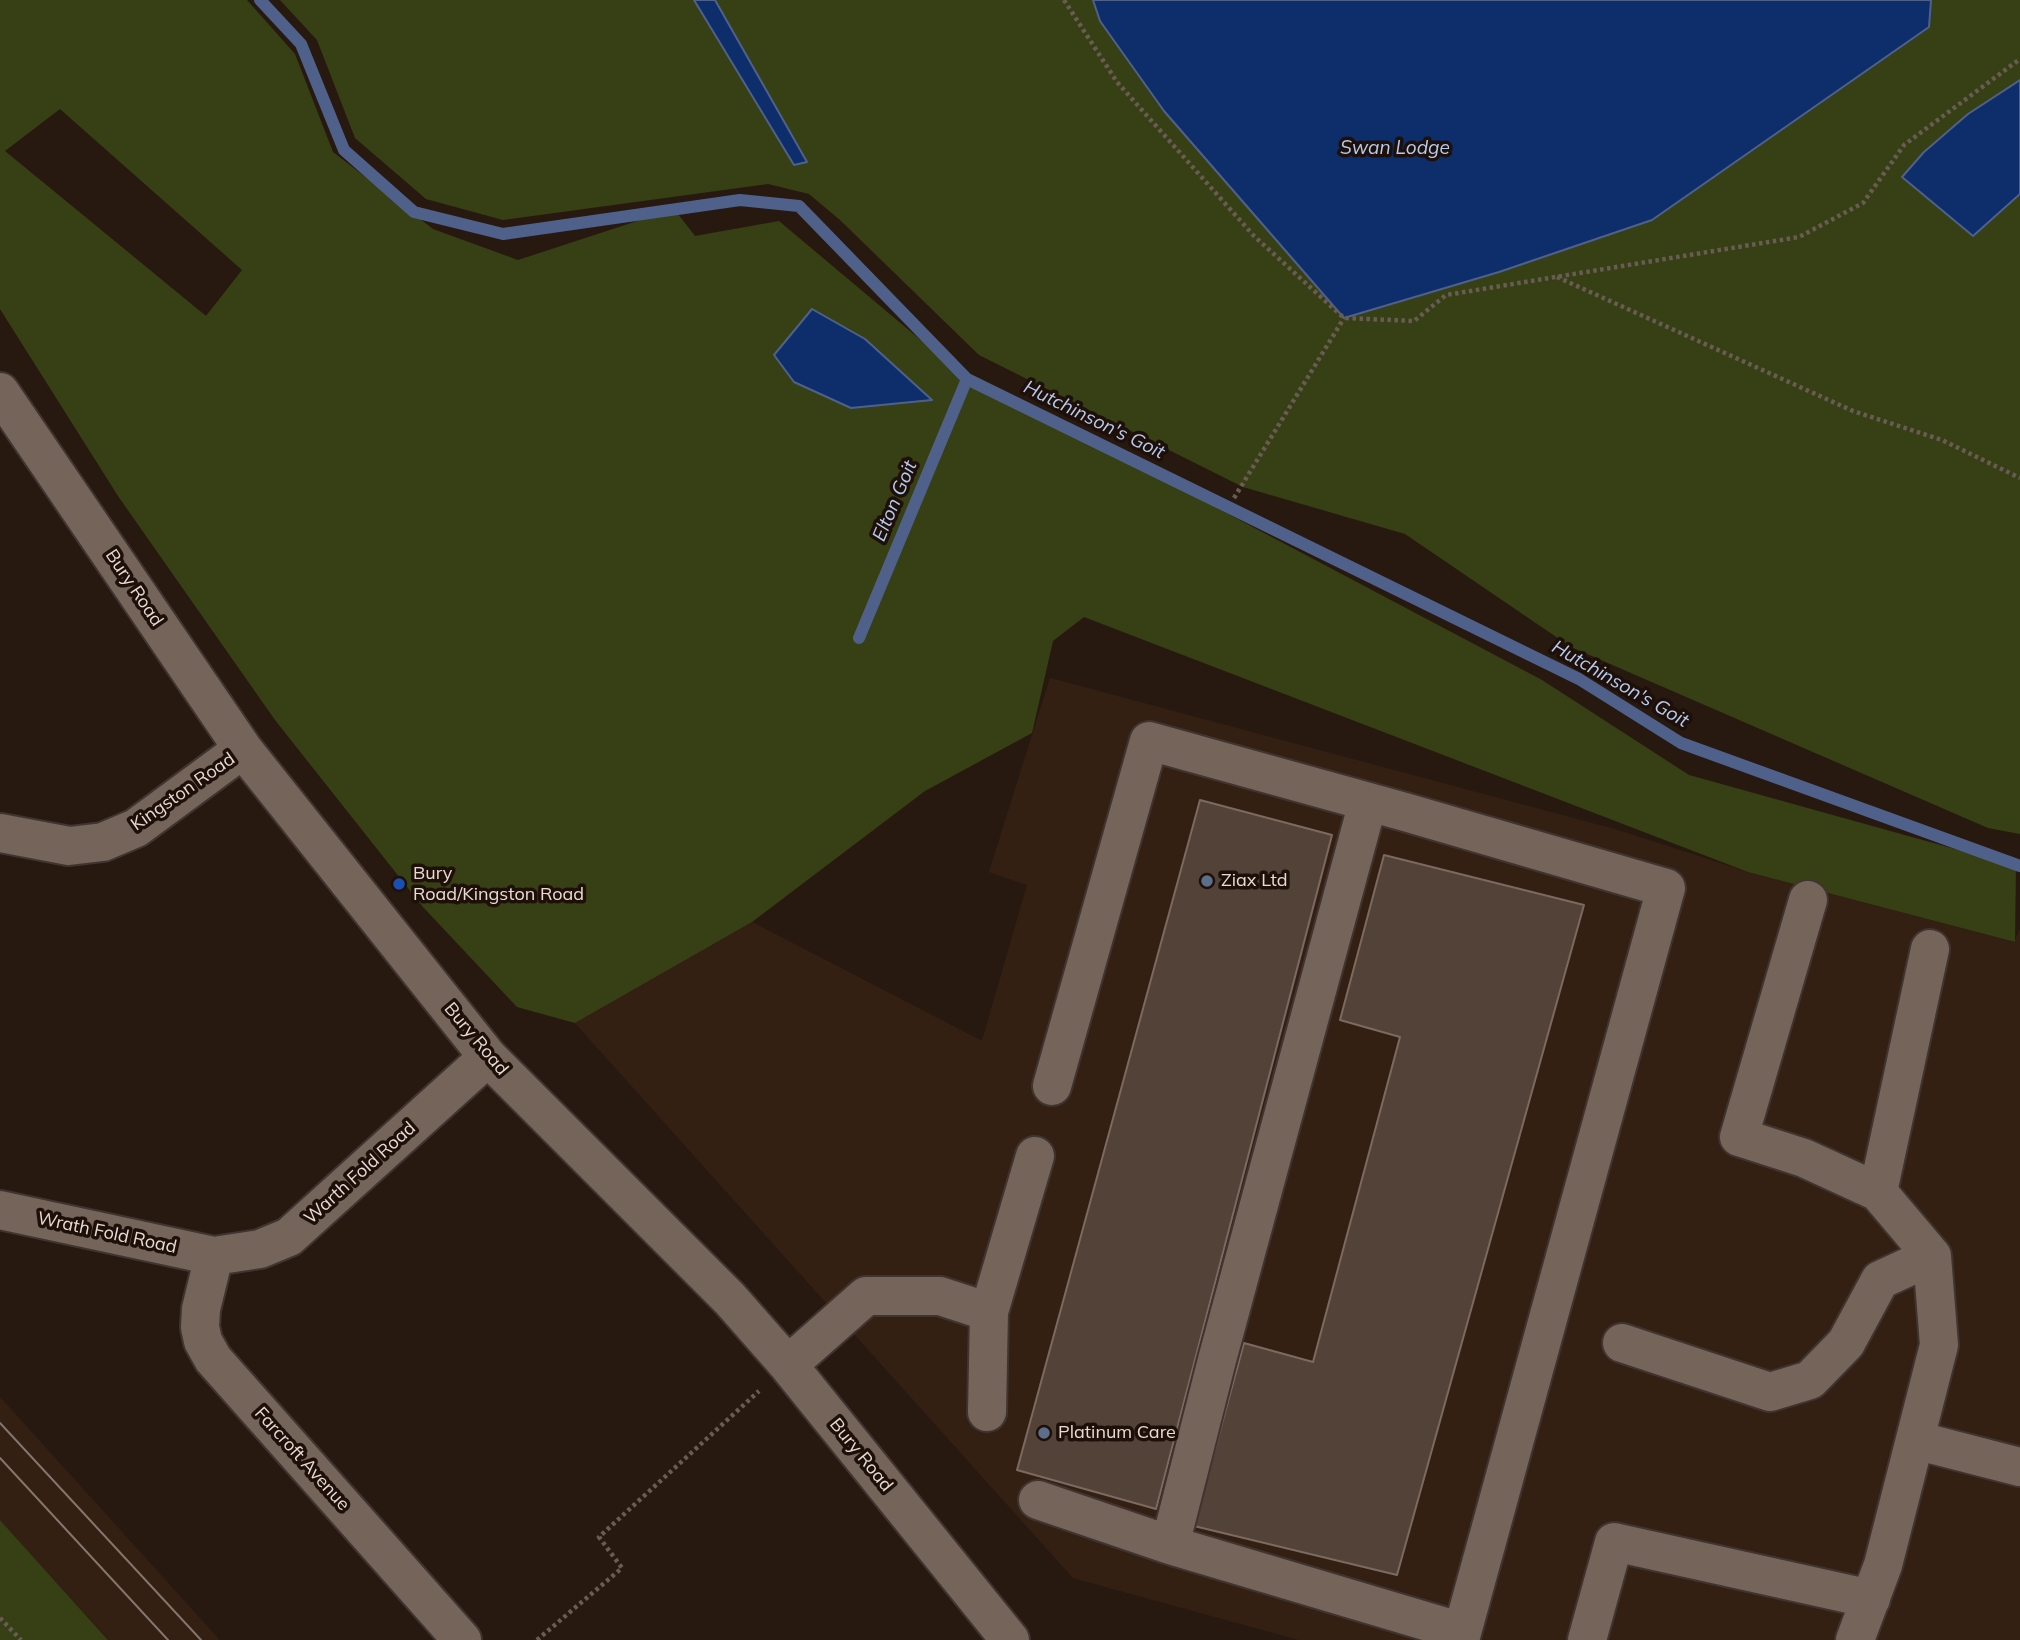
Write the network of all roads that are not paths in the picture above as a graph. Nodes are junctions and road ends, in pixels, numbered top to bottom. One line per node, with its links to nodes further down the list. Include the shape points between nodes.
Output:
1 (0, 392): 2 (street, Bury Road)
2 (243, 749): 4 (street, Kingston Road, via 136,828 103,842 69,846); 7 (street, Bury Road)
3 (1368, 802): 8 (street, via 1149,741); 21 (street); 23 (street, via 1666,888)
4 (0, 833)
5 (1808, 900): 10 (street, via 1739,1137 1804,1158)
6 (1930, 949): 10 (street)
7 (488, 1057): 12 (street, Warth Fold Road, via 289,1237 260,1249); 16 (street, Bury Road, via 730,1299)
8 (1052, 1086)
9 (1035, 1156): 14 (street)
10 (1878, 1192): 13 (street)
11 (0, 1210): 12 (street, Wrath Fold Road)
12 (215, 1256): 24 (street, Farcroft Avenue, via 200,1327 213,1359)
13 (1932, 1256): 15 (street, via 1881,1280 1846,1343 1810,1380 1770,1392); 18 (street, via 1940,1345)
14 (989, 1312): 16 (street, via 940,1296 866,1296); 17 (street)
15 (1622, 1343)
16 (788, 1365): 25 (street, Bury Road)
17 (987, 1412)
18 (1915, 1440): 19 (street); 22 (street)
19 (2020, 1467)
20 (1038, 1500): 21 (street)
21 (1170, 1545): 23 (street)
22 (1871, 1599): 26 (street, via 1614,1542); 27 (street)
23 (1461, 1636)
24 (462, 1640)
25 (1010, 1640)
26 (1587, 1640)
27 (1855, 1640)

